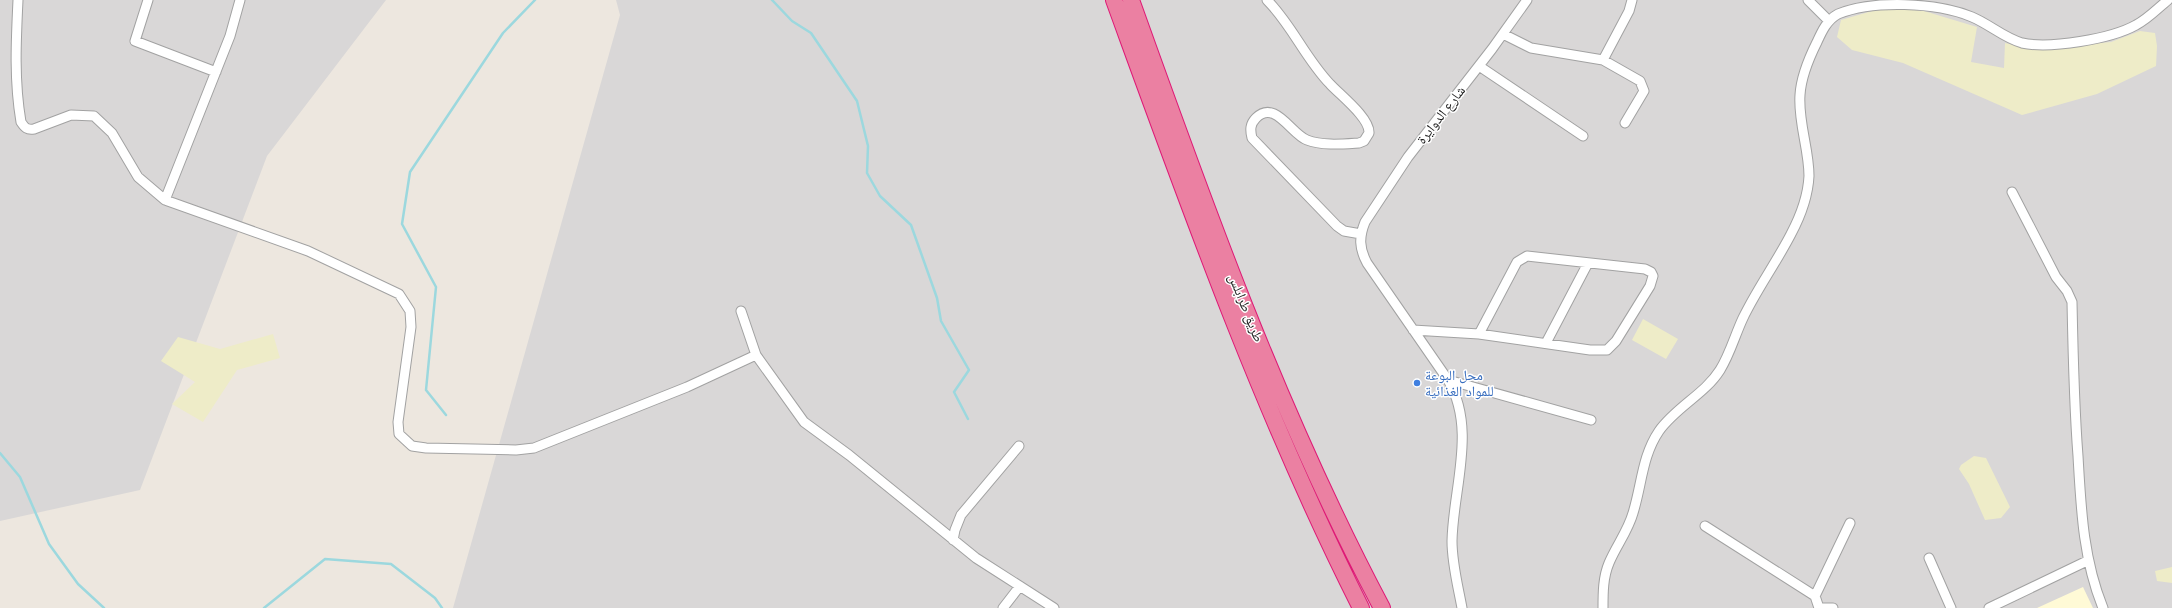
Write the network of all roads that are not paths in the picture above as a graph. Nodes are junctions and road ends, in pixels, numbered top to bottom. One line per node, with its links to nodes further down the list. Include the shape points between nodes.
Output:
1 (18, 0): 19 (street, via 16,84 21,122 24,127 34,129 71,114 94,116 112,133 138,177)
2 (148, 0): 15 (street, via 135,41)
3 (240, 0): 15 (street)
4 (1114, 0): 37 (highway, via 1243,346 1299,478)
5 (1131, 0): 40 (highway, طريق طرابلس, via 1212,223 1257,337 1313,470)
6 (1267, 0): 20 (street, via 1284,19 1324,78 1366,120 1369,133 1364,141 1359,143 1312,142 1301,137 1282,118 1263,113 1251,126 1252,138 1337,226 1344,231)
7 (1527, 0): 12 (street, شارع الدوايرة)
8 (1632, 0): 13 (street, via 1629,11)
9 (1808, 0): 11 (street)
10 (2168, 0): 11 (street, via 2137,25 2122,32 2091,40 2064,43 2021,42 1971,16 1913,3 1892,2 1857,7)
11 (1829, 21): 42 (street, via 1812,52 1800,94 1809,179 1806,198 1792,233 1744,317 1720,370 1671,416 1650,447 1644,462 1634,511 1608,564)
12 (1503, 34): 13 (street, via 1531,48); 14 (street, شارع الدوايرة)
13 (1603, 60): 16 (street, via 1640,81 1642,85 1642,97)
14 (1479, 66): 17 (street); 20 (street, شارع الدوايرة, via 1408,157 1365,222)
15 (216, 72): 19 (street)
16 (1625, 123)
17 (1583, 136)
18 (2012, 192): 34 (street, via 2056,277 2072,302 2075,422)
19 (166, 200): 26 (street, via 308,251 399,294 410,311 411,327 398,422 399,434 412,446 441,449 534,448 687,387)
20 (1361, 234): 23 (street, via 1361,249 1367,263)
21 (1588, 263): 24 (street, via 1534,255 1522,258 1514,267); 25 (street); 25 (street, via 1645,269 1651,272 1652,281 1616,341 1607,350)
22 (741, 311): 26 (street)
23 (1413, 330): 24 (street); 27 (street)
24 (1479, 334): 25 (street)
25 (1546, 343)
26 (756, 355): 32 (street, via 804,422 849,455)
27 (1448, 380): 28 (street); 41 (street, via 1458,401 1463,427 1452,543)
28 (1591, 420)
29 (1019, 446): 32 (street, via 961,515 954,530)
30 (1850, 523): 36 (street)
31 (1705, 526): 36 (street)
32 (953, 540): 35 (street)
33 (1929, 558): 45 (street)
34 (2087, 562): 46 (street); 47 (street)
35 (1020, 586): 38 (street); 39 (street)
36 (1815, 596): 43 (street)
37 (1359, 606)
38 (1003, 608)
39 (1054, 608)
40 (1382, 608)
41 (1462, 608)
42 (1603, 608)
43 (1820, 608): 44 (street)
44 (1833, 608)
45 (1951, 608)
46 (1989, 608)
47 (2103, 608)

